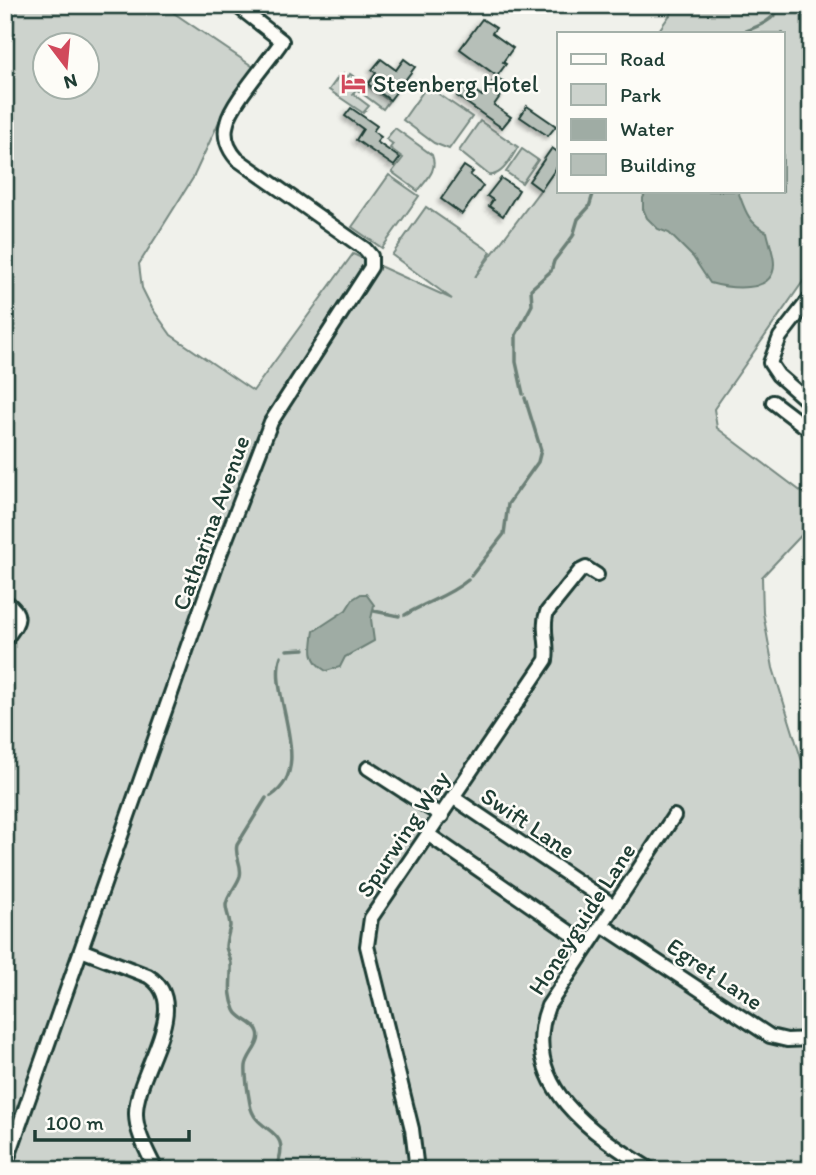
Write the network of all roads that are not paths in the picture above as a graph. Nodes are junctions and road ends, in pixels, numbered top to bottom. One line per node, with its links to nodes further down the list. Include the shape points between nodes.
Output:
1 (236, 5): 17 (street, Catharina Avenue, via 282,41 229,117 228,147 237,159 365,249 371,267 271,422)
2 (811, 297): 4 (street, via 780,337 770,365)
3 (773, 402): 5 (street)
4 (811, 404)
5 (811, 431)
6 (597, 575): 10 (street, Spurwing Way, via 586,568 580,571 547,612 546,660)
7 (5, 601): 8 (street, via 16,610 18,619)
8 (5, 640)
9 (368, 768): 11 (street)
10 (454, 798): 11 (street, Spurwing Way); 14 (street, Swift Lane)
11 (442, 816): 13 (street, Spurwing Way)
12 (674, 816): 14 (street, Honeyguide Lane)
13 (429, 835): 16 (street); 21 (street, Spurwing Way, via 371,918 367,940 412,1129)
14 (614, 906): 15 (street, Honeyguide Lane)
15 (602, 925): 16 (street, Honeyguide Lane); 18 (street, Egret Lane, via 770,1036)
16 (588, 945): 22 (street, Honeyguide Lane, via 546,1011 541,1035 544,1066 554,1088 595,1133)
17 (81, 950): 19 (street, Catharina Avenue); 20 (street, via 148,976 165,996 168,1012 140,1088 136,1112)
18 (811, 1039)
19 (5, 1166)
20 (156, 1170)
21 (417, 1170)
22 (651, 1170)

